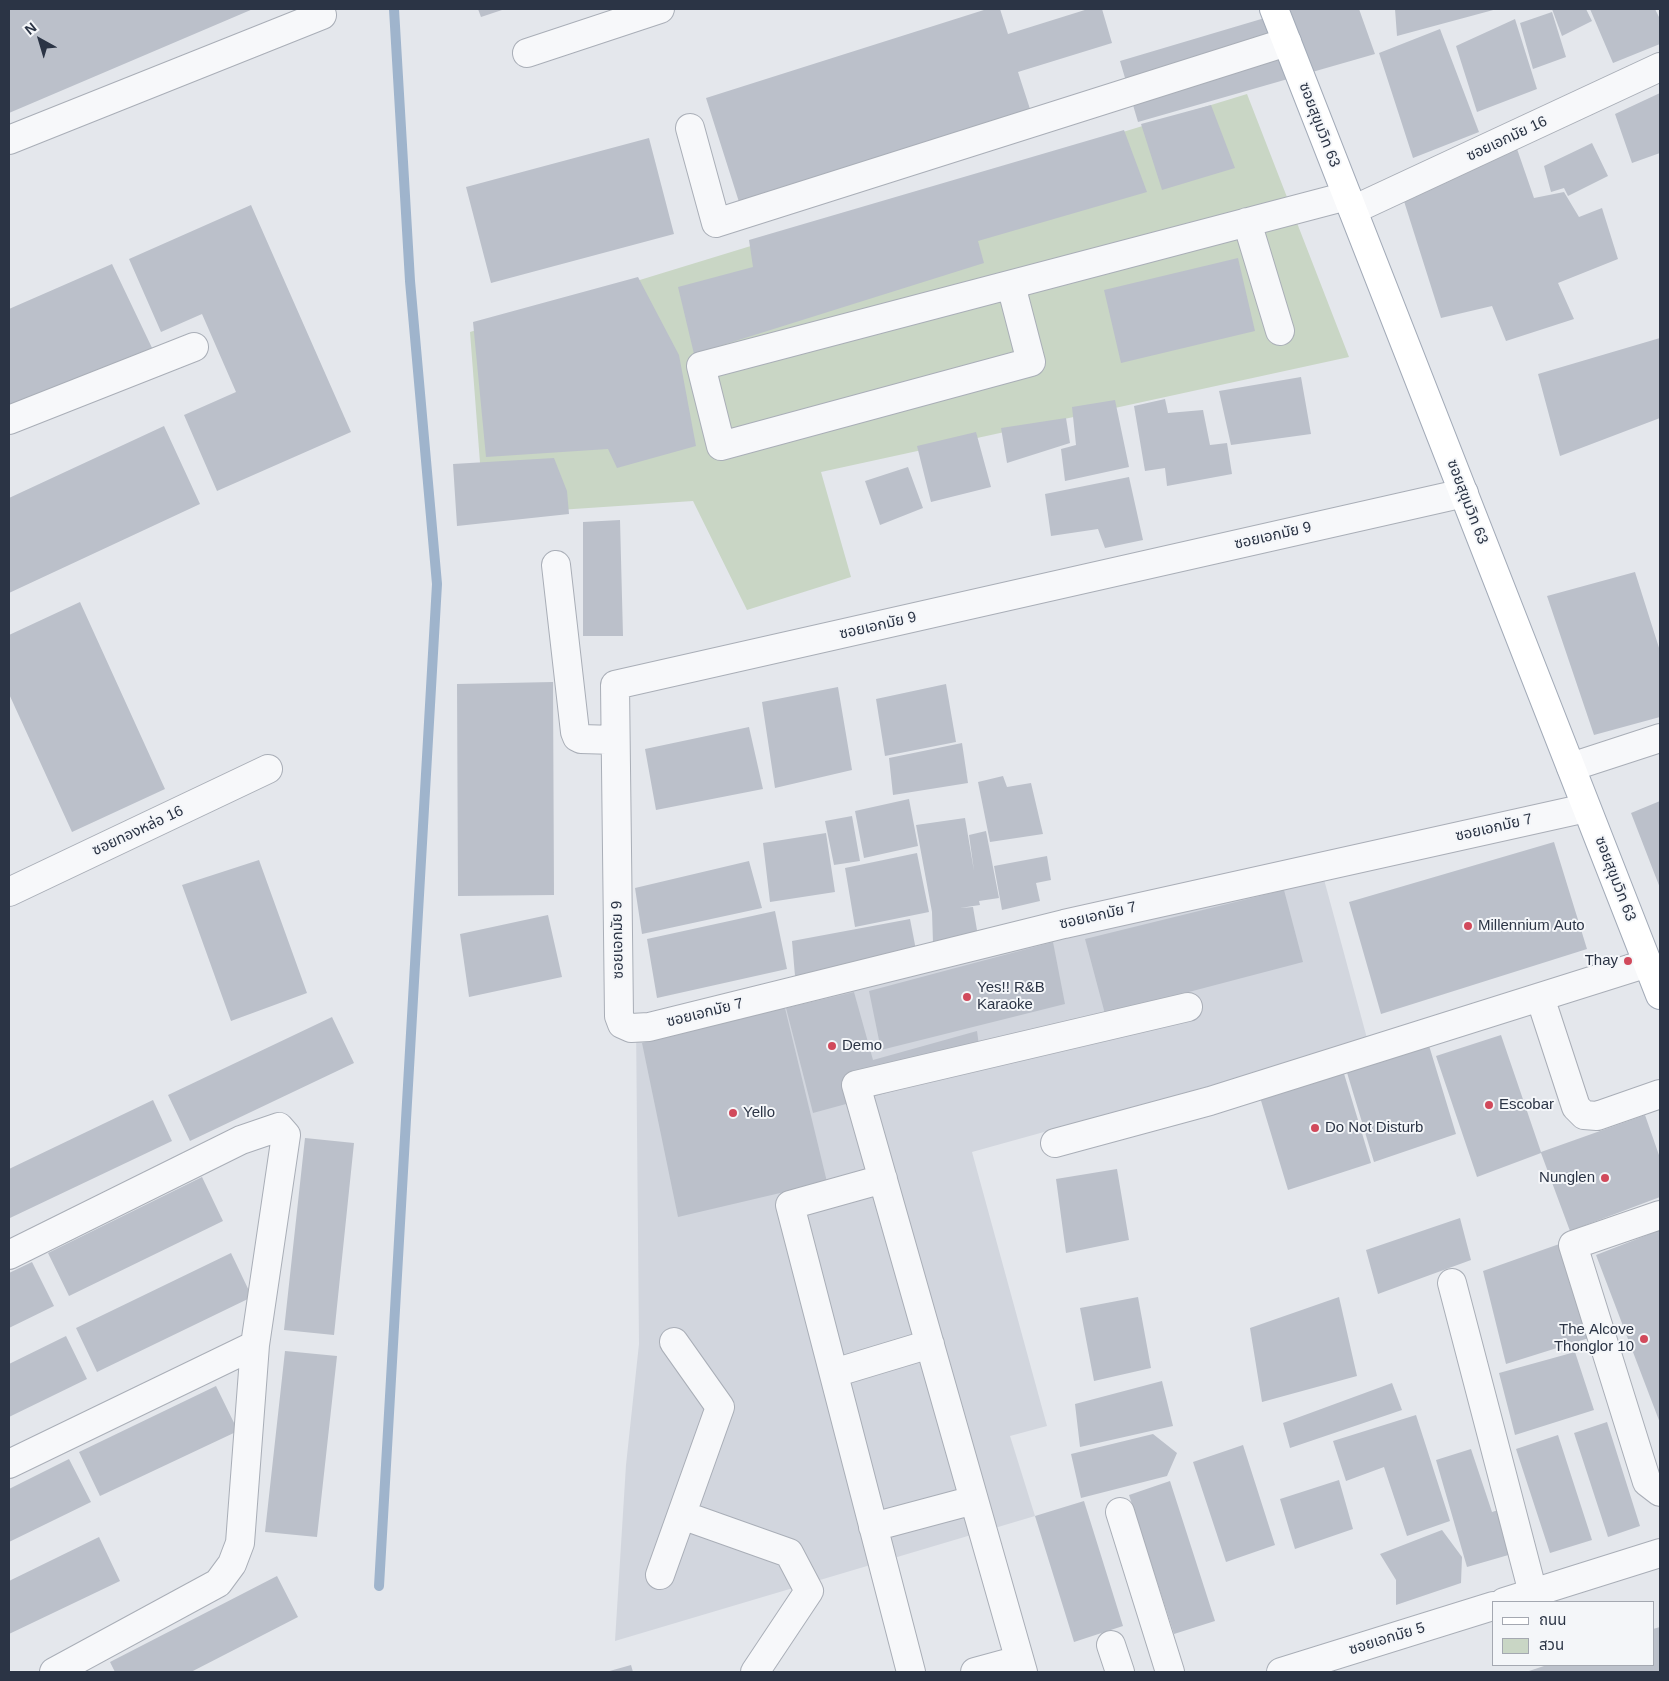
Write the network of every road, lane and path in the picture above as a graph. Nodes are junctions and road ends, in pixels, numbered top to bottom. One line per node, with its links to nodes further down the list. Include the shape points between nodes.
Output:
1 (660, 9): 5 (street)
2 (1274, 9): 4 (main road, ซอยสุขุมวิท 63)
3 (322, 15): 8 (street)
4 (1287, 42): 7 (street, via 716,223); 9 (main road, ซอยสุขุมวิท 63)
5 (527, 54)
6 (1660, 67): 9 (street, ซอยเอกมัย 16)
7 (690, 128)
8 (9, 140)
9 (1350, 203): 10 (street, ซอยเอกมัย 16); 15 (main road, ซอยสุขุมวิท 63)
10 (1247, 222): 11 (street, ซอยเอกมัย 16); 12 (street)
11 (1011, 285): 11 (street, ซอยเอกมัย 16, via 701,366 721,446 1031,362)
12 (1280, 331)
13 (194, 347): 14 (street)
14 (9, 420)
15 (1464, 493): 18 (street, ซอยเอกมัย 9, via 614,685); 19 (main road, ซอยสุขุมวิท 63)
16 (556, 564): 18 (street, via 575,732 581,739)
17 (1660, 738): 19 (street)
18 (615, 740): 27 (street, ซอยเอกมัย 9)
19 (1571, 767): 21 (main road, ซอยสุขุมวิท 63)
20 (268, 770): 22 (street, ซอยทองหล่อ 16)
21 (1586, 808): 23 (main road, ซอยสุขุมวิท 63); 27 (street, ซอยเอกมัย 7, via 1064,924 649,1027 631,1028 622,1024)
22 (9, 892)
23 (1648, 963): 24 (main road, ซอยสุขุมวิท 63); 25 (street)
24 (1660, 996)
25 (1540, 997): 28 (street, via 1576,1107 1584,1114 1597,1116); 29 (street, via 1210,1101)
26 (1188, 1007): 30 (street, via 856,1085)
27 (618, 1016)
28 (1660, 1094)
29 (1055, 1143)
30 (883, 1179): 35 (street); 37 (street, via 790,1206)
31 (1660, 1215): 39 (street, via 1573,1245 1647,1482)
32 (9, 1255): 36 (street, via 241,1140 279,1127 286,1135)
33 (1452, 1283): 46 (street)
34 (674, 1342): 42 (street, via 720,1407)
35 (930, 1344): 37 (street); 40 (street)
36 (255, 1345): 38 (street); 51 (street, via 240,1543 232,1564 218,1582)
37 (834, 1373): 43 (street)
38 (9, 1464)
39 (1660, 1492)
40 (974, 1500): 43 (street); 50 (street)
41 (1120, 1512): 56 (street)
42 (682, 1516): 45 (street); 52 (street, via 788,1554 809,1591)
43 (874, 1527): 53 (street)
44 (1660, 1553): 46 (street)
45 (660, 1575)
46 (1533, 1593): 47 (street)
47 (1507, 1601)
48 (1492, 1606): 57 (street, ซอยเอกมัย 5)
49 (1111, 1645): 55 (street)
50 (1021, 1666): 54 (street)
51 (54, 1672)
52 (755, 1672)
53 (911, 1672)
54 (975, 1672)
55 (1120, 1672)
56 (1170, 1672)
57 (1281, 1672)

